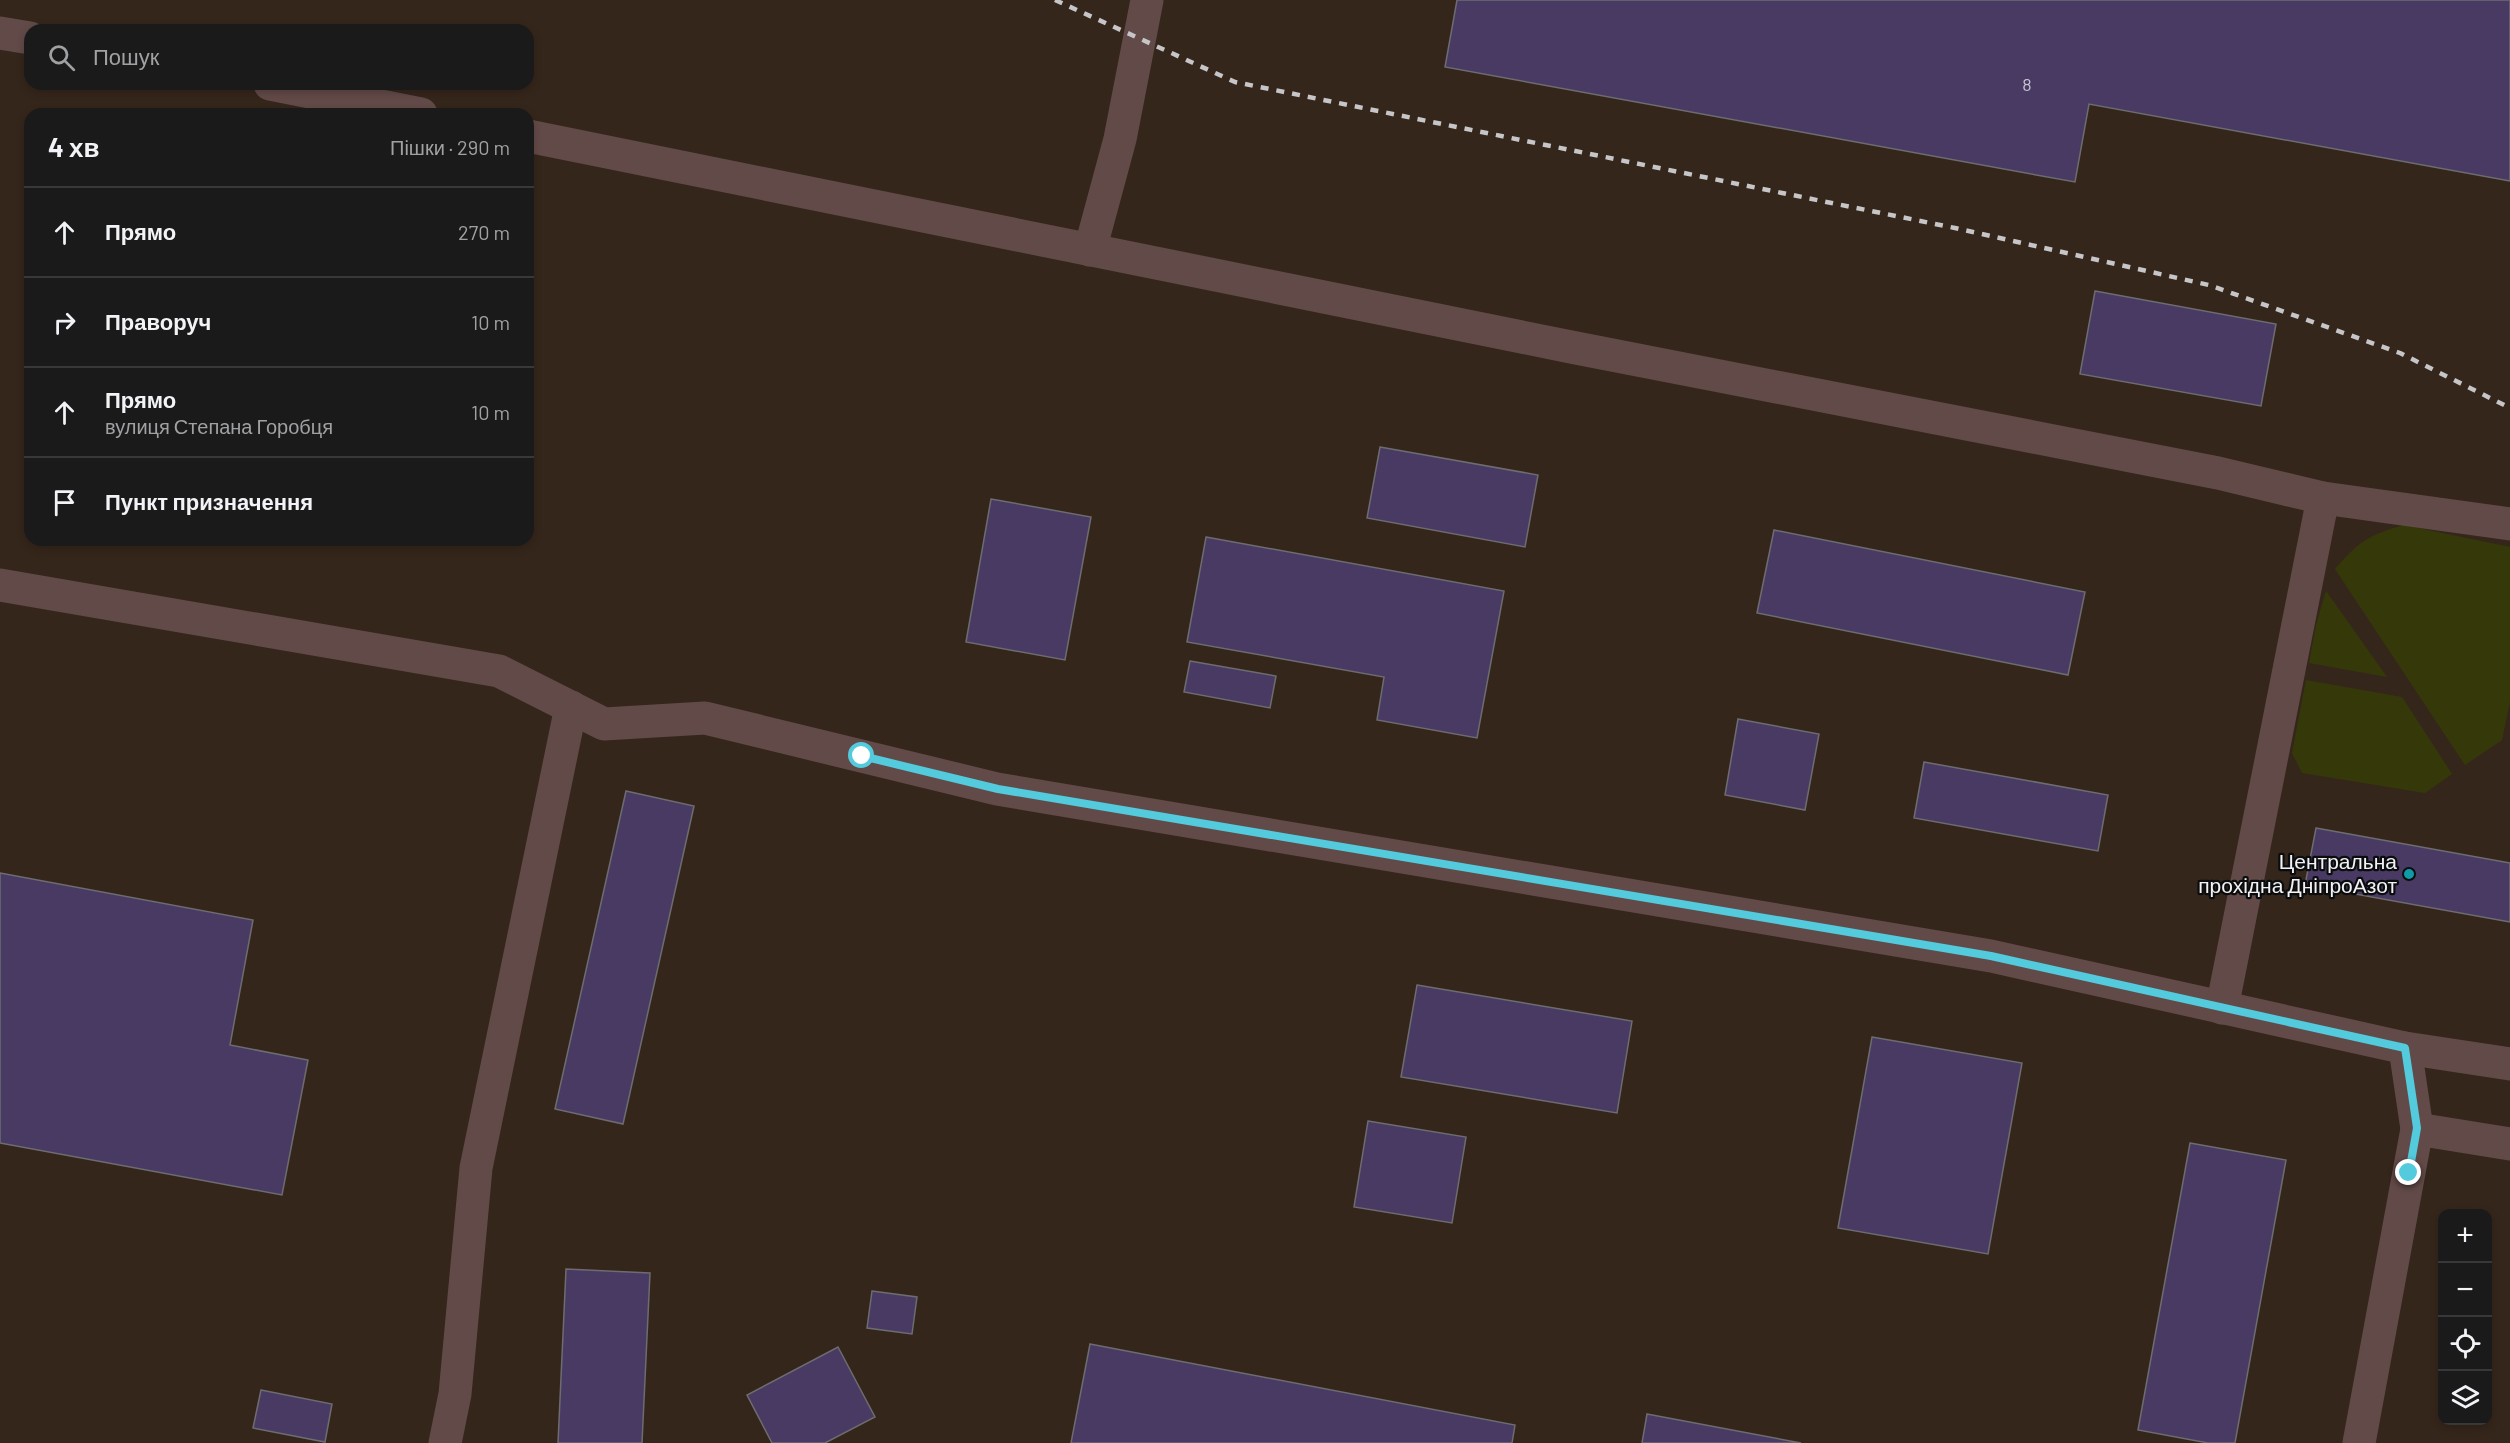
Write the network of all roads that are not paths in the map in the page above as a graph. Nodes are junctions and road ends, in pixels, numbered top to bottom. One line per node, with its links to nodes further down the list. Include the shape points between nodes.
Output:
1 (1148, 0): 7 (street, via 1120,139)
2 (0, 33): 3 (street)
3 (24, 37)
4 (300, 90): 5 (street)
5 (391, 108)
6 (534, 137): 7 (street)
7 (1090, 250): 8 (street, via 2218,473)
8 (2323, 498): 9 (street); 12 (street)
9 (2510, 524)
10 (0, 585): 11 (street, via 499,671)
11 (571, 707): 12 (street, via 604,724 705,718 998,789 1991,956); 17 (street, via 476,1168 455,1394)
12 (2222, 1008): 13 (street)
13 (2405, 1048): 14 (street); 15 (street)
14 (2510, 1064)
15 (2417, 1128): 16 (street); 18 (street)
16 (2510, 1144)
17 (445, 1443)
18 (2359, 1443)

